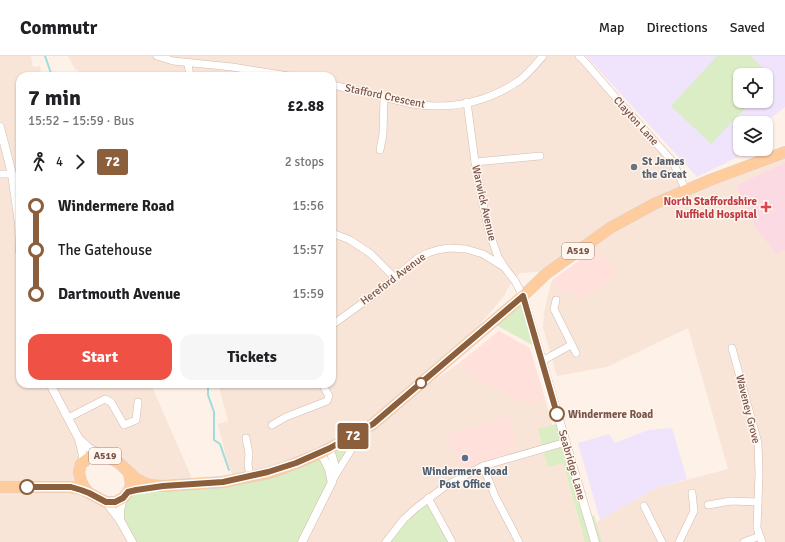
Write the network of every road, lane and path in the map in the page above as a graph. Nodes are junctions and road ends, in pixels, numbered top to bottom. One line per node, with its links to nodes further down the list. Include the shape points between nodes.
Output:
1 (157, 56): 4 (street)
2 (544, 56): 9 (street, Stafford Crescent, via 521,79 510,86 490,96)
3 (579, 56): 17 (street, Clayton Lane, via 673,162)
4 (188, 64): 5 (street); 6 (street)
5 (189, 72)
6 (264, 72)
7 (336, 86): 8 (street, Stafford Crescent)
8 (384, 97): 9 (street, Stafford Crescent, via 412,104 450,105); 11 (street)
9 (467, 102): 14 (street, Warwick Avenue)
10 (0, 127): 16 (street)
11 (380, 150)
12 (785, 152): 17 (main road, A519)
13 (540, 156): 14 (street)
14 (475, 162): 20 (street, Warwick Avenue)
15 (0, 174): 16 (street)
16 (12, 174): 18 (street)
17 (686, 191): 24 (main road, A519, via 654,204 610,228 546,274)
18 (16, 203)
19 (336, 235): 23 (street, via 350,240 371,254)
20 (494, 245): 21 (street); 22 (street, Warwick Avenue)
21 (483, 254): 22 (street, Hereford Avenue); 23 (street, Hereford Avenue, via 466,249 438,250 418,258)
22 (505, 268): 24 (street, Warwick Avenue)
23 (394, 277): 26 (street, Hereford Avenue)
24 (523, 296): 30 (street, Seabridge Lane); 40 (main road, A519, via 373,424)
25 (556, 300): 27 (street, via 554,309)
26 (336, 322)
27 (571, 345): 29 (street); 30 (street)
28 (732, 348): 55 (street, Waveney Grove, via 758,442)
29 (576, 353)
30 (542, 361): 38 (street, Seabridge Lane)
31 (52, 388): 34 (street)
32 (324, 388): 35 (street, via 329,396 327,401)
33 (138, 402): 34 (street, via 136,420 124,425 111,402 105,399)
34 (68, 418): 36 (street)
35 (272, 425)
36 (78, 438): 41 (street); 43 (street, via 83,457)
37 (246, 438): 45 (street)
38 (566, 442): 42 (street); 65 (street, Seabridge Lane)
39 (353, 447): 46 (street)
40 (326, 451): 45 (main road, A519, via 284,468); 46 (street, via 335,467)
41 (101, 455): 43 (main road, A519, via 89,458); 44 (main road, A519, via 112,458)
42 (483, 466): 53 (street, via 447,484); 64 (street)
43 (81, 467): 49 (main road, A519, via 67,482); 50 (main road, A519, via 81,481)
44 (129, 473): 47 (main road, A519, via 144,483); 52 (main road, A519, via 131,485)
45 (250, 476): 47 (main road, A519, via 223,482)
46 (332, 482): 61 (street)
47 (163, 486): 52 (main road, A519)
48 (0, 487): 49 (main road, A519)
49 (53, 487): 50 (main road, A519, via 71,487)
50 (89, 493): 54 (main road, A519)
51 (692, 493): 67 (street, via 694,511)
52 (125, 495): 54 (main road, A519, via 115,502); 58 (street)
53 (428, 498): 62 (street, via 404,519); 63 (street)
54 (106, 502): 58 (street)
55 (758, 502): 57 (street, via 731,501); 59 (street, Waveney Grove, via 757,528)
56 (644, 506): 66 (street)
57 (708, 506)
58 (120, 520): 60 (street)
59 (761, 539): 68 (street)
60 (132, 542)
61 (302, 542)
62 (386, 542)
63 (452, 542)
64 (519, 542)
65 (595, 542)
66 (662, 542)
67 (680, 542)
68 (744, 542)

